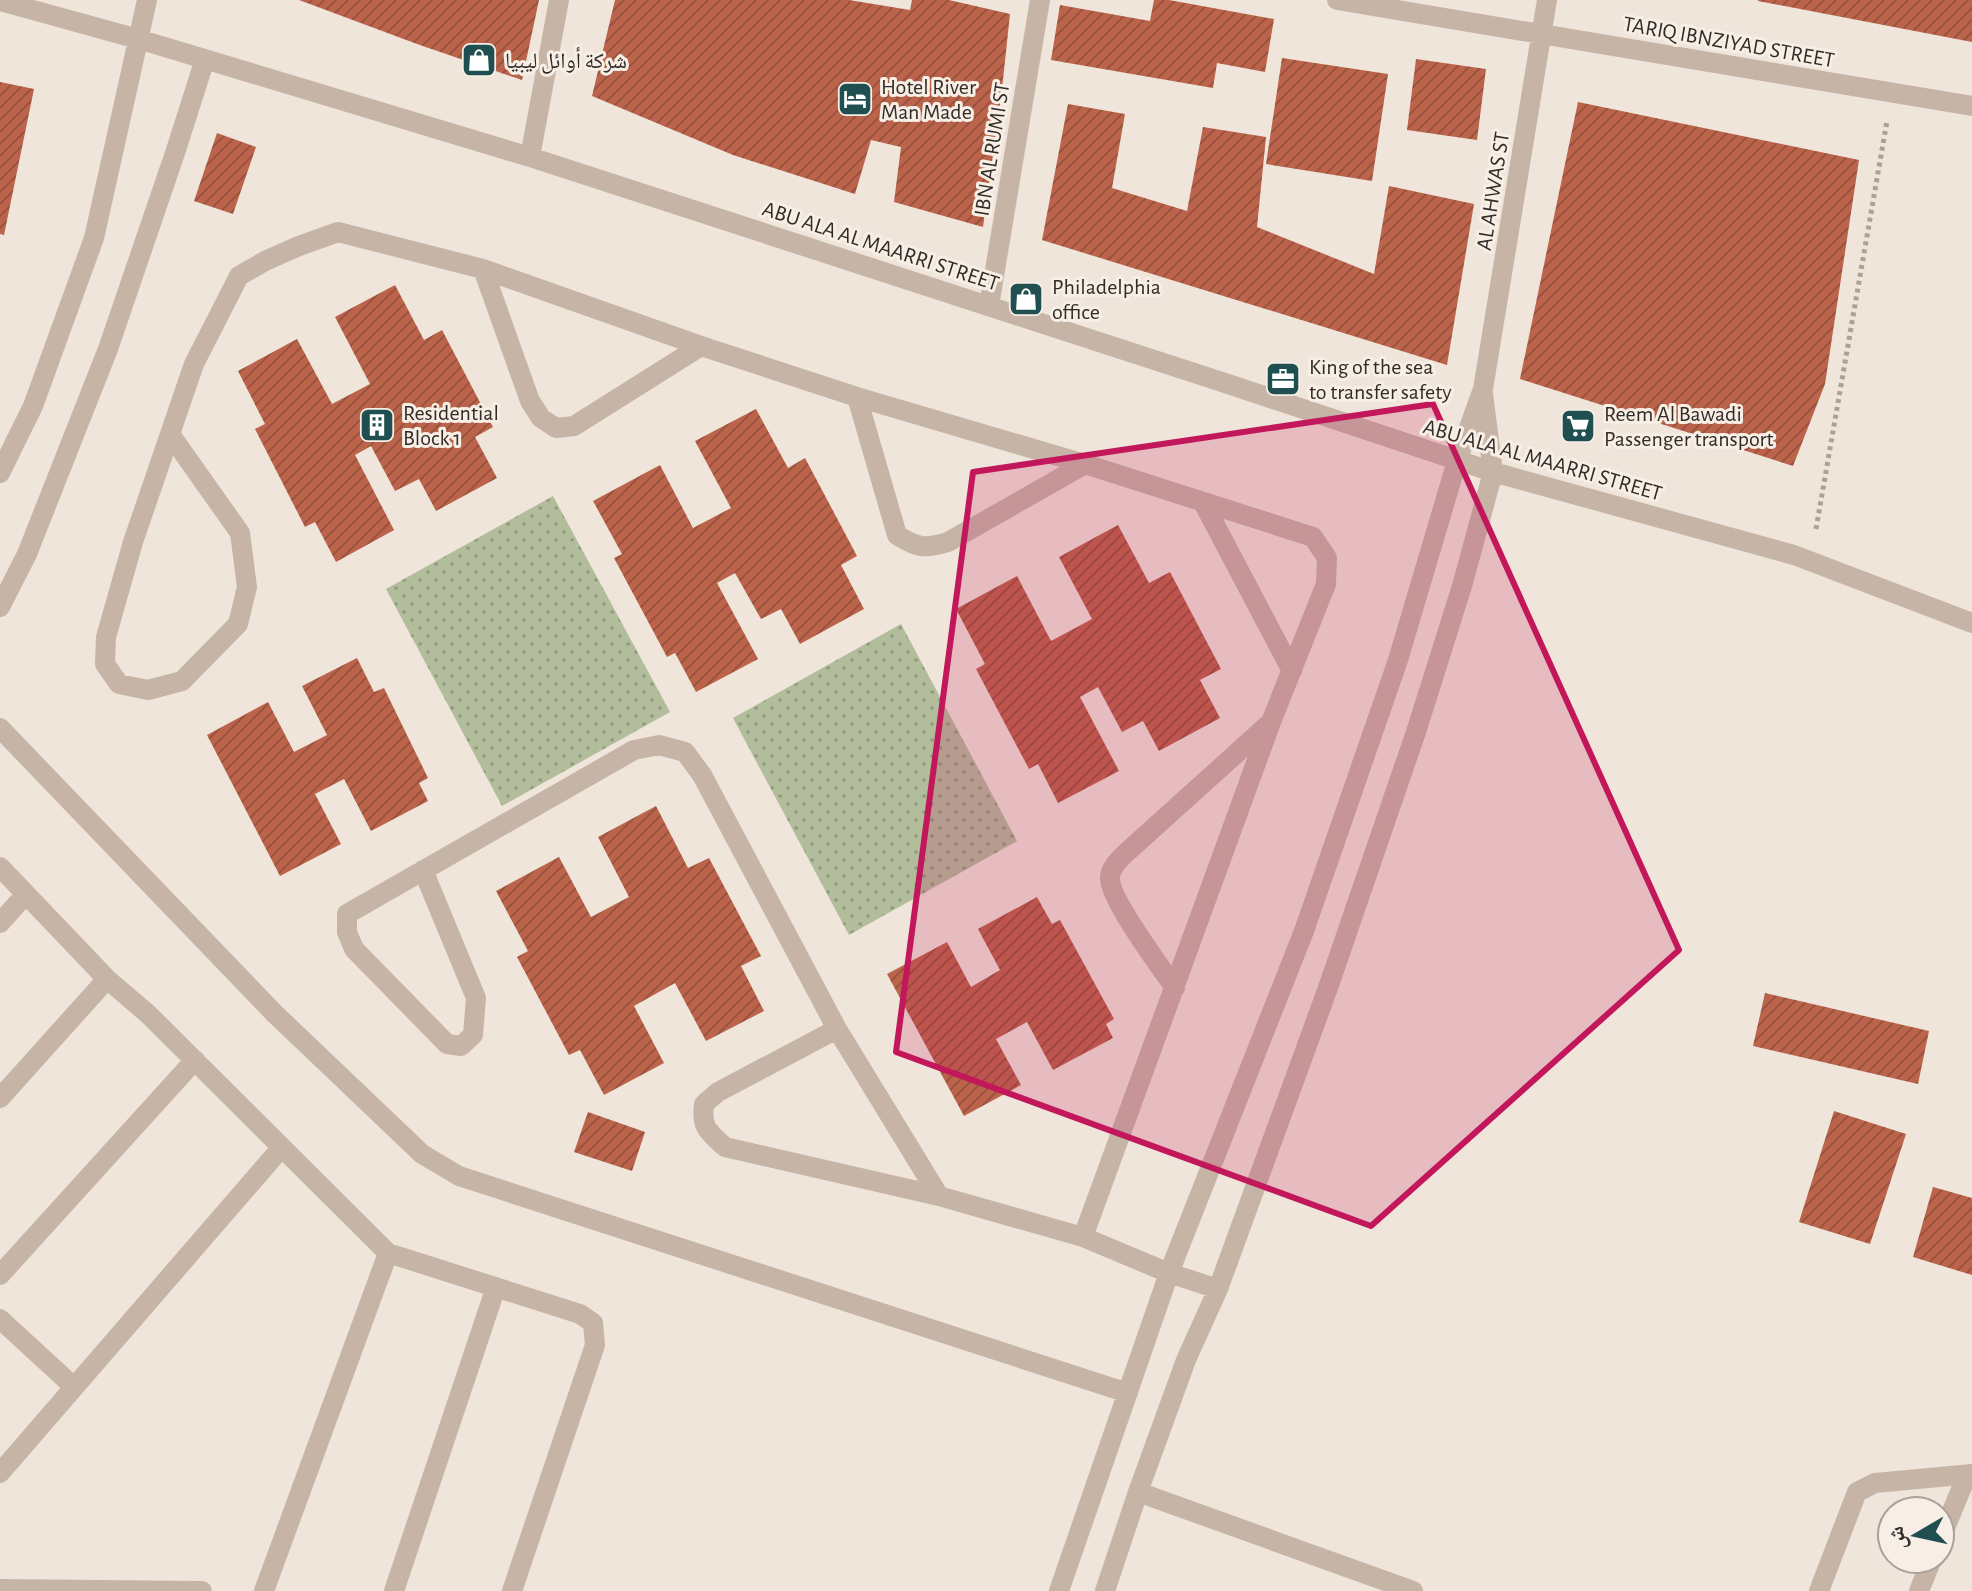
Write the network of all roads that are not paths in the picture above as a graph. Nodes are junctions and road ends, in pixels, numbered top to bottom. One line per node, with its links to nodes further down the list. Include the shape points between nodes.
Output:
1 (147, 0): 8 (street)
2 (559, 0): 11 (street)
3 (1040, 0): 13 (street, IBN AL RUMI ST)
4 (1337, 0): 7 (street, TARIQ IBNZIYAD STREET)
5 (1547, 0): 7 (street, AL AHWAS ST)
6 (0, 1): 8 (street, ABU ALA AL MAARRI STREET)
7 (1541, 34): 10 (street, TARIQ IBNZIYAD STREET); 15 (street, AL AHWAS ST)
8 (138, 39): 9 (street, ABU ALA AL MAARRI STREET); 21 (street, via 94,238 33,406)
9 (205, 59): 11 (street, ABU ALA AL MAARRI STREET); 23 (street, via 108,349 27,554)
10 (1972, 106)
11 (530, 157): 13 (street, ABU ALA AL MAARRI STREET)
12 (483, 269): 14 (street); 14 (street, via 530,401 556,428 574,426); 17 (street, via 338,232 265,261 239,276 194,364)
13 (989, 306): 18 (street, ABU ALA AL MAARRI STREET)
14 (701, 346): 16 (street)
15 (1483, 389): 18 (street); 20 (street)
16 (857, 397): 19 (street); 19 (street, via 897,535 912,544 929,548 948,542)
17 (170, 434): 17 (street, via 106,637 105,664 119,684 148,690 182,681 238,624 247,587 240,533)
18 (1457, 461): 20 (street, ABU ALA AL MAARRI STREET); 41 (street, via 1398,660 1304,931)
19 (1085, 464): 22 (street)
20 (1493, 472): 24 (street, ABU ALA AL MAARRI STREET, via 1794,555); 44 (street, via 1416,732)
21 (0, 473)
22 (1204, 504): 25 (street); 25 (street, via 1313,537 1327,558 1326,584)
23 (0, 607)
24 (1972, 623)
25 (1292, 671): 26 (street)
26 (1271, 722): 33 (street); 33 (street, via 1127,852 1110,878 1117,901)
27 (0, 728): 47 (street, via 274,1013 422,1154 459,1176)
28 (0, 867): 30 (street)
29 (423, 870): 29 (street, via 476,998 473,1035 461,1046 447,1044 354,949 347,932 347,914); 34 (street, via 634,750 659,745 685,752)
30 (26, 894): 31 (street); 32 (street)
31 (0, 923)
32 (107, 979): 35 (street); 36 (street)
33 (1175, 988): 39 (street)
34 (837, 1029): 38 (street); 38 (street, via 718,1092 704,1104 702,1118 709,1132 725,1147)
35 (195, 1060): 37 (street); 42 (street)
36 (0, 1098)
37 (282, 1147): 40 (street); 46 (street)
38 (939, 1196): 39 (street)
39 (1083, 1237): 41 (street)
40 (388, 1253): 43 (street); 54 (street)
41 (1169, 1273): 44 (street); 47 (street)
42 (0, 1275)
43 (496, 1287): 55 (street); 56 (street, via 580,1314 593,1323 595,1345)
44 (1218, 1289): 50 (street)
45 (0, 1319): 46 (street)
46 (74, 1387): 48 (street)
47 (1128, 1393): 57 (street)
48 (0, 1473)
49 (1969, 1475): 51 (street); 60 (street, via 1875,1483 1857,1492)
50 (1138, 1492): 58 (street); 59 (street)
51 (1956, 1504)
52 (0, 1589): 53 (street)
53 (202, 1591)
54 (264, 1591)
55 (394, 1591)
56 (512, 1591)
57 (1059, 1591)
58 (1105, 1591)
59 (1413, 1591)
60 (1819, 1591)

